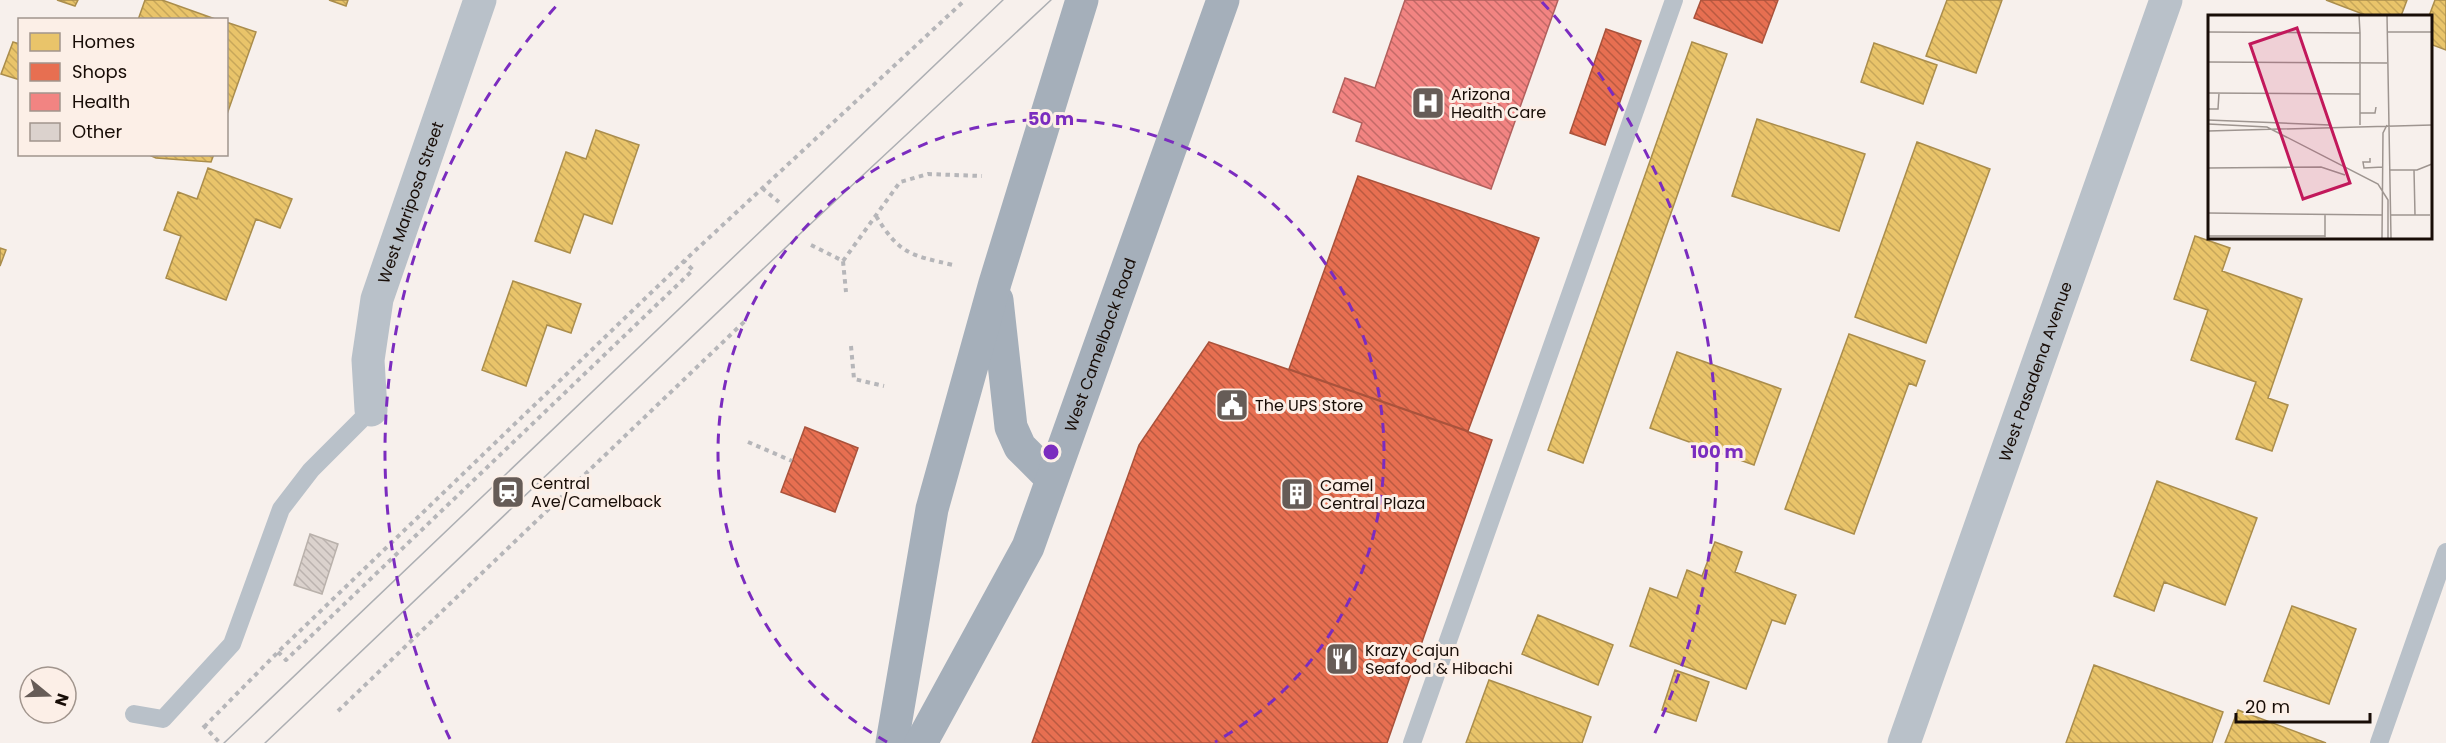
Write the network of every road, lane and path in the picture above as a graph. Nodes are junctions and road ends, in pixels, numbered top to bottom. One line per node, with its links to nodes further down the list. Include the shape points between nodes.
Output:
1 (480, 0): 20 (street, West Mariposa Street, via 377,299 368,360)
2 (965, 0): 8 (path)
3 (1082, 0): 15 (main road)
4 (1223, 0): 23 (main road, West Camelback Road)
5 (1674, 0): 33 (lane)
6 (2166, 0): 34 (street, West Pasadena Avenue)
7 (982, 176): 10 (path, via 928,174 900,182)
8 (762, 188): 9 (path); 12 (path)
9 (779, 202)
10 (876, 216): 13 (path); 14 (path, via 909,255)
11 (811, 245): 13 (path)
12 (684, 261): 25 (path); 25 (path, via 693,270 286,660)
13 (843, 261): 16 (path)
14 (953, 265)
15 (995, 283): 23 (main road, via 1011,427 1020,447); 31 (main road, via 932,509)
16 (846, 292)
17 (745, 321): 26 (path)
18 (851, 346): 19 (path, via 854,379)
19 (884, 386)
20 (371, 410): 27 (lane, via 311,470 281,509 232,644 163,719)
21 (748, 442): 22 (path)
22 (792, 461)
23 (1051, 478): 32 (main road, West Camelback Road, via 1028,547)
24 (2446, 552): 35 (lane)
25 (278, 652): 29 (path)
26 (338, 711)
27 (134, 714)
28 (200, 721): 29 (path)
29 (204, 727): 30 (path)
30 (220, 743)
31 (892, 743)
32 (921, 743)
33 (1412, 743)
34 (1904, 743)
35 (2379, 743)

